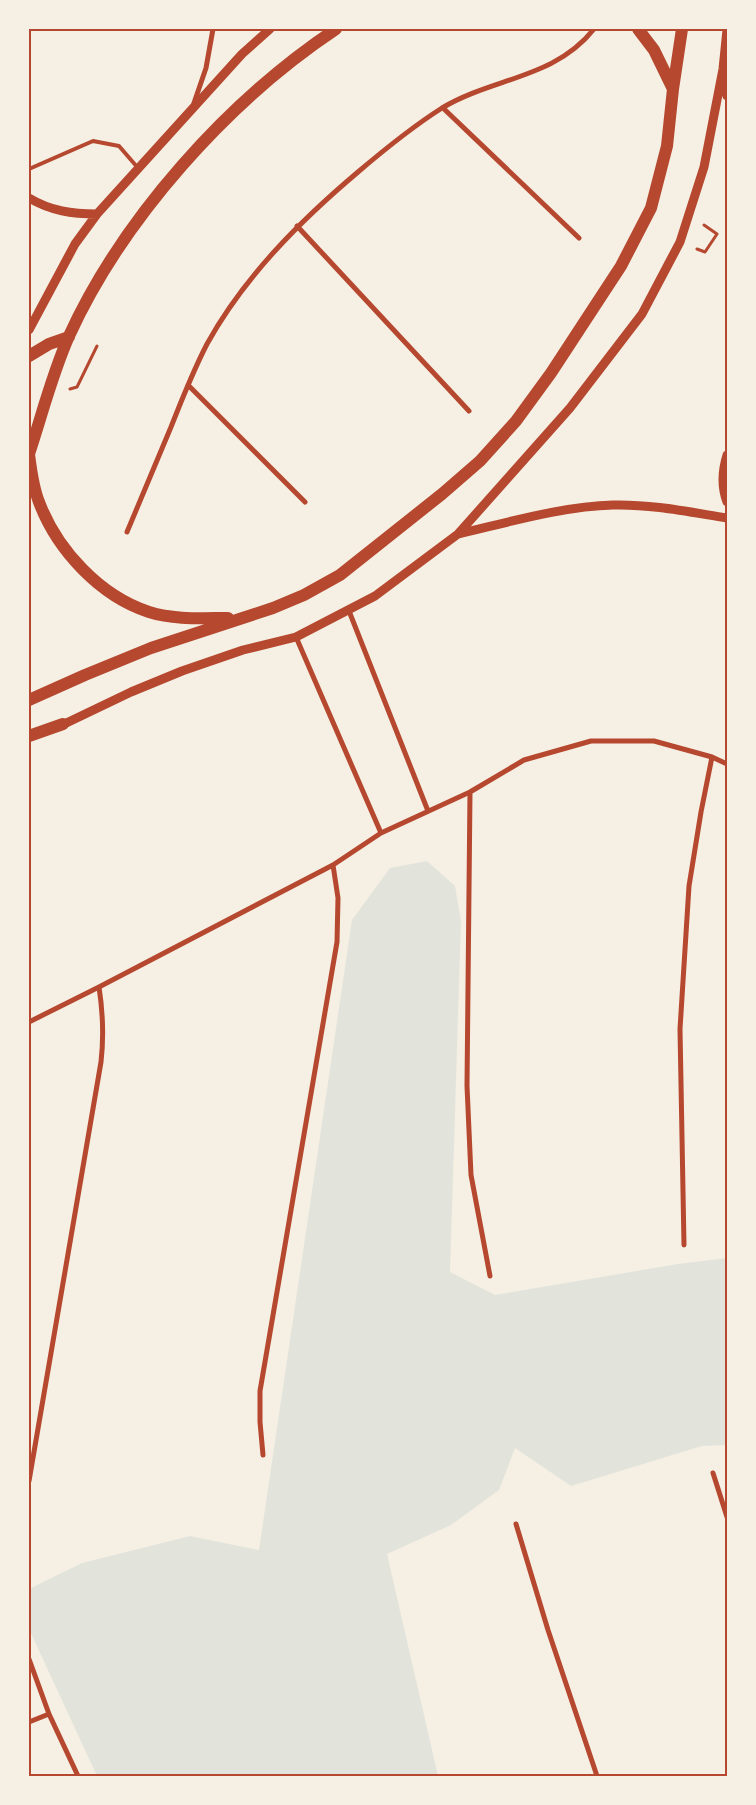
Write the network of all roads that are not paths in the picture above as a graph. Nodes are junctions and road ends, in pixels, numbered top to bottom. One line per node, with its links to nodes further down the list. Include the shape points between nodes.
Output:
1 (213, 29): 11 (street, via 206,68)
2 (270, 29): 11 (street)
3 (336, 29): 20 (main road, via 268,80 188,159 153,201 107,267)
4 (594, 29): 12 (street, via 576,48 554,63 499,82)
5 (638, 29): 9 (main road, via 654,50)
6 (682, 29): 9 (main road)
7 (727, 30): 8 (street)
8 (723, 69): 10 (street); 30 (street, via 704,167 680,242 642,314 570,408)
9 (673, 89): 32 (main road, via 667,146 650,208 621,266 516,421 480,461 340,574 304,595)
10 (727, 96)
11 (192, 108): 13 (street)
12 (443, 108): 17 (street, via 394,142); 18 (street)
13 (138, 168): 14 (lane, via 119,146 93,142); 16 (street)
14 (29, 169)
15 (29, 198): 16 (street, via 69,213)
16 (97, 214): 19 (street, via 75,244)
17 (297, 226): 22 (street, via 224,317); 23 (street)
18 (579, 238)
19 (29, 330)
20 (69, 337): 21 (main road); 24 (main road)
21 (29, 356)
22 (188, 386): 26 (street); 29 (street)
23 (470, 411)
24 (29, 454): 32 (main road, via 39,503 62,547 97,584 149,612 189,618)
25 (727, 455): 27 (street, via 723,490)
26 (305, 502)
27 (727, 502)
28 (727, 518): 30 (street, via 666,508 612,505 569,510)
29 (127, 532)
30 (458, 534): 31 (street, via 375,596)
31 (349, 611): 33 (street); 41 (street)
32 (238, 618): 34 (main road, via 143,651)
33 (296, 637): 35 (street, via 243,650 182,671); 42 (street)
34 (29, 700)
35 (63, 724): 36 (main road); 37 (street)
36 (29, 736)
37 (29, 741)
38 (712, 757): 39 (street); 40 (street, via 654,742 591,741 524,760); 46 (street, via 689,886 680,1029)
39 (727, 764)
40 (470, 792): 41 (street); 47 (street, via 467,1086 472,1175)
41 (428, 811): 42 (street)
42 (381, 833): 43 (street)
43 (333, 864): 44 (street); 48 (street, via 338,898 337,942 260,1391)
44 (99, 987): 45 (street); 50 (street, via 104,1028 101,1062)
45 (29, 1022)
46 (684, 1246)
47 (490, 1276)
48 (263, 1455)
49 (713, 1473): 51 (street)
50 (29, 1481)
51 (727, 1517)
52 (516, 1524): 57 (street)
53 (29, 1659): 54 (street)
54 (49, 1714): 55 (street); 56 (street)
55 (29, 1722)
56 (78, 1776)
57 (597, 1776)

